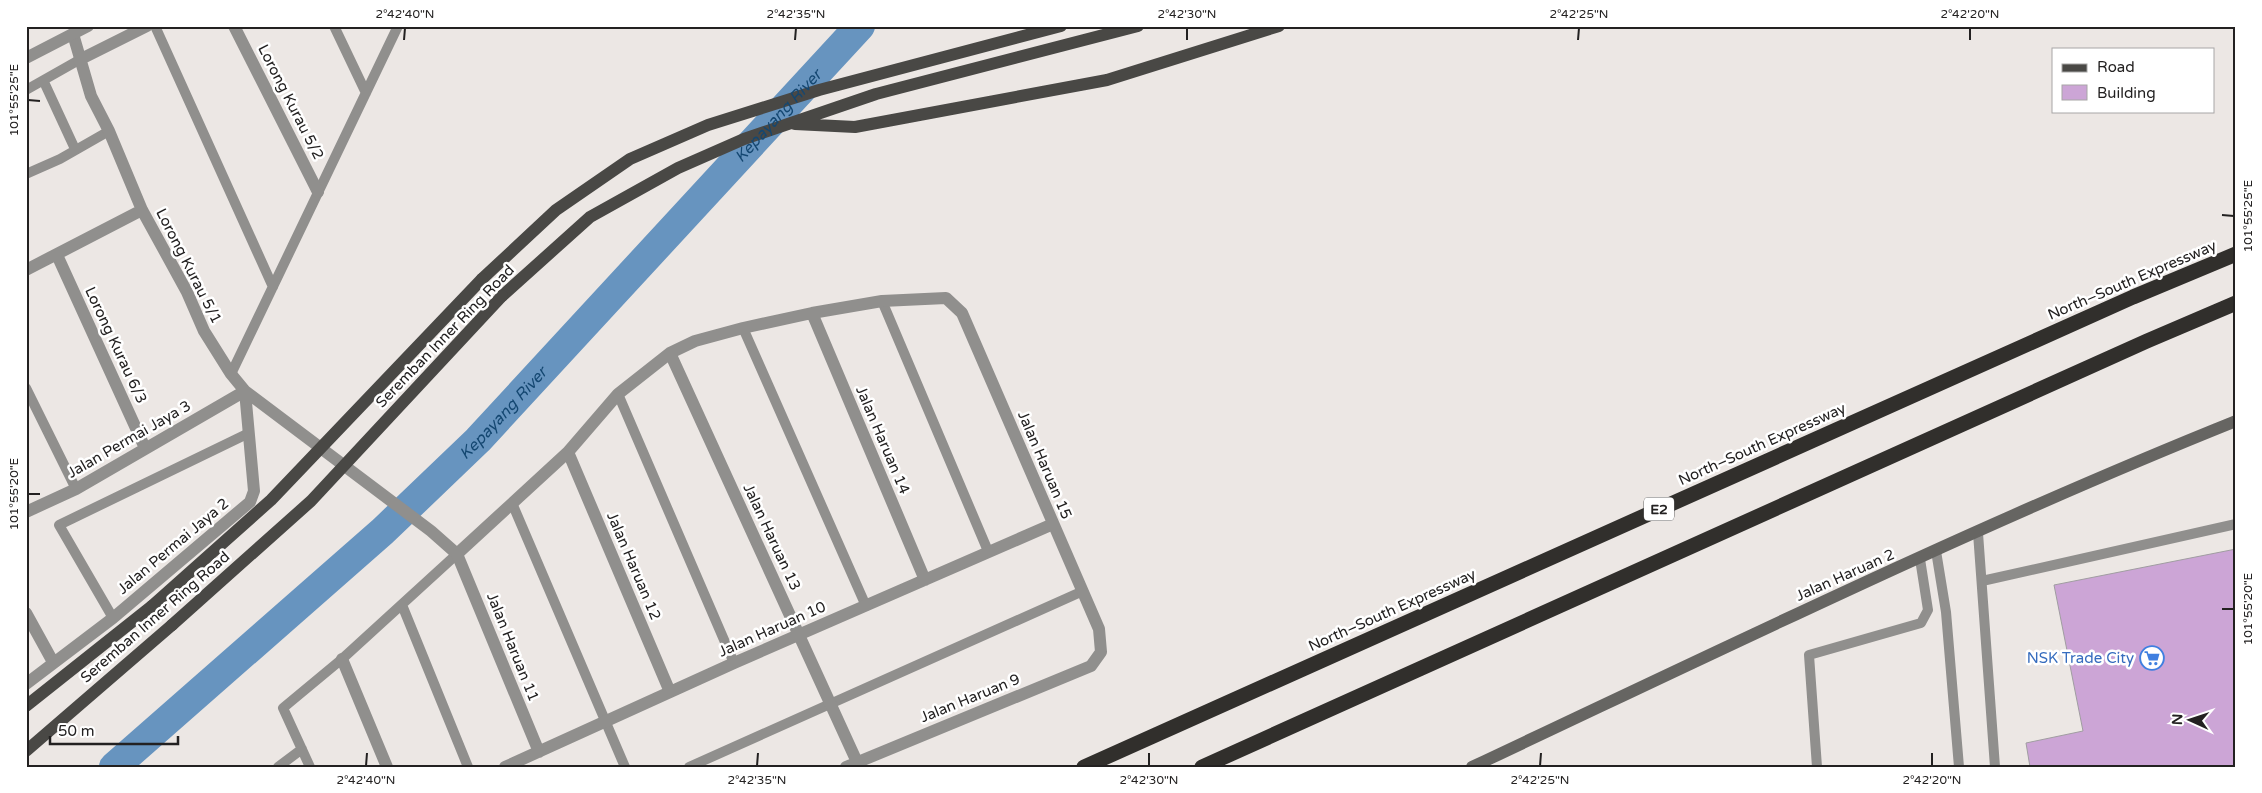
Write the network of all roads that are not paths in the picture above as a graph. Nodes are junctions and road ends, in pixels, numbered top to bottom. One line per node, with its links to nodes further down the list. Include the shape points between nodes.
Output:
1 (88, 26): 10 (street)
2 (147, 26): 12 (street)
3 (155, 26): 25 (lane)
4 (234, 26): 20 (street, Lorong Kurau 5/2)
5 (334, 26): 15 (lane)
6 (398, 26): 15 (lane)
7 (1061, 26): 64 (main road, Seremban Inner Ring Road, bridge, via 819,90 708,125 630,159 556,210 482,279 271,500 152,606)
8 (1138, 26): 16 (main road, Seremban Inner Ring Road, via 876,94)
9 (1280, 26): 16 (main road, via 1106,80 855,127)
10 (73, 34): 11 (street); 12 (street, Lorong Kurau 5/1)
11 (26, 58)
12 (79, 60): 13 (lane); 17 (street, Lorong Kurau 5/1, via 91,96)
13 (44, 82): 14 (lane); 18 (lane)
14 (26, 90)
15 (366, 93): 20 (lane)
16 (787, 123): 67 (main road, Seremban Inner Ring Road, bridge, via 678,168 590,217 502,296 312,501)
17 (109, 131): 18 (lane); 21 (street, Lorong Kurau 5/1)
18 (75, 149): 19 (lane)
19 (26, 174)
20 (318, 192): 25 (lane)
21 (142, 210): 23 (street); 31 (street, Lorong Kurau 5/1, via 187,292 204,331)
22 (2236, 254): 77 (highway, North–South Expressway / E2, via 2133,297)
23 (57, 255): 24 (street); 37 (street, Lorong Kurau 6/3)
24 (26, 270)
25 (273, 287): 31 (lane)
26 (882, 301): 28 (street); 42 (street, Jalan Haruan 15, via 946,298 962,313); 45 (lane)
27 (2236, 303): 78 (highway)
28 (812, 313): 29 (street); 49 (street, Jalan Haruan 14)
29 (743, 328): 30 (street, via 695,341); 53 (lane)
30 (670, 353): 34 (street); 56 (street, Jalan Haruan 13)
31 (231, 374): 33 (street, Lorong Kurau 5/1)
32 (26, 388): 39 (lane)
33 (245, 391): 36 (street, Jalan Permai Jaya 2); 37 (street, Jalan Permai Jaya 3); 47 (street, Lorong Kurau 5/1)
34 (618, 394): 38 (street); 60 (lane)
35 (2236, 421): 44 (main road, Jalan Haruan 2, via 2144,458)
36 (249, 433): 55 (street, Jalan Permai Jaya 2, via 254,491 250,502); 55 (lane, via 59,525)
37 (145, 448): 39 (street, Jalan Permai Jaya 3)
38 (568, 452): 40 (street); 62 (street, Jalan Haruan 12)
39 (76, 489): 41 (street, Jalan Permai Jaya 3)
40 (512, 503): 47 (street); 65 (lane)
41 (26, 512)
42 (1053, 524): 45 (street, Jalan Haruan 10); 51 (street, Jalan Haruan 15)
43 (2236, 524): 50 (lane)
44 (1978, 533): 46 (main road, Jalan Haruan 2); 50 (lane)
45 (988, 551): 49 (street, Jalan Haruan 10)
46 (1936, 551): 48 (main road, Jalan Haruan 2); 81 (lane, via 1946,612)
47 (457, 554): 52 (lane); 68 (street, Jalan Haruan 11)
48 (1920, 559): 79 (main road, Jalan Haruan 2); 80 (lane, via 1928,610 1921,622 1809,655)
49 (925, 580): 53 (street, Jalan Haruan 10)
50 (1982, 581): 82 (lane)
51 (1083, 591): 57 (street, Jalan Haruan 15, via 1099,629); 63 (lane)
52 (402, 605): 58 (lane); 73 (lane)
53 (866, 606): 56 (street, Jalan Haruan 10)
54 (26, 613): 59 (street)
55 (113, 618): 59 (street, Jalan Permai Jaya 2)
56 (799, 636): 60 (street, Jalan Haruan 10); 63 (street, Jalan Haruan 13)
57 (1101, 652): 69 (street, Jalan Haruan 9, via 1091,666)
58 (342, 659): 66 (lane, via 283,708); 72 (street)
59 (53, 662): 61 (street, Jalan Permai Jaya 2)
60 (734, 663): 62 (street, Jalan Haruan 10)
61 (26, 684)
62 (670, 692): 65 (street, Jalan Haruan 10)
63 (831, 704): 69 (street, Jalan Haruan 13); 76 (lane)
64 (26, 706)
65 (606, 721): 68 (street, Jalan Haruan 10); 75 (lane)
66 (302, 749): 70 (lane); 71 (lane)
67 (26, 751)
68 (539, 752): 74 (street, Jalan Haruan 10)
69 (852, 764)
70 (278, 767)
71 (310, 767)
72 (388, 767)
73 (468, 767)
74 (505, 767)
75 (625, 767)
76 (690, 767)
77 (1084, 767)
78 (1202, 767)
79 (1472, 767)
80 (1817, 767)
81 (1959, 767)
82 (1996, 767)

